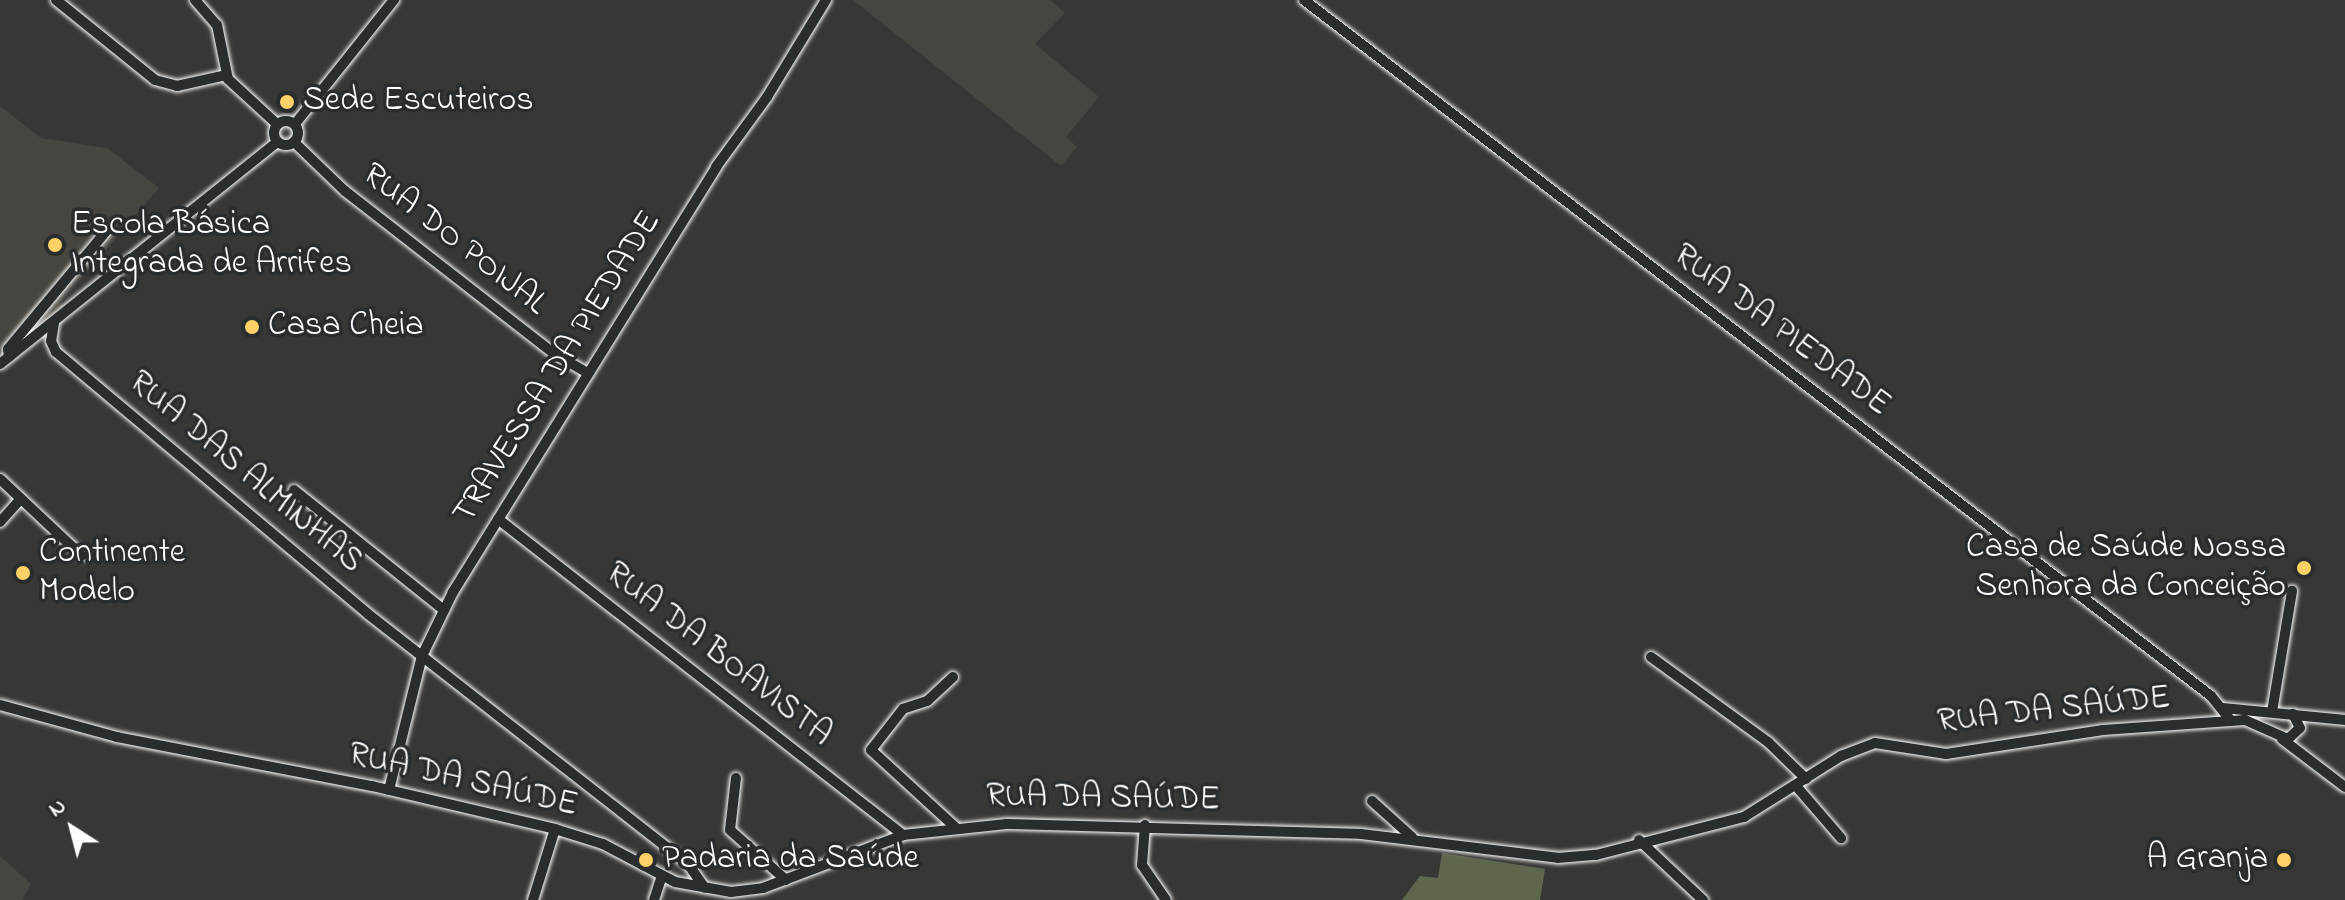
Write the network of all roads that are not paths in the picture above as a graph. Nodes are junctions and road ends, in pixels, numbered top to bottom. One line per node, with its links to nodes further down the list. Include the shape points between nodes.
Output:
1 (56, 0): 6 (street, via 155,80 177,86)
2 (195, 0): 6 (street, via 217,25)
3 (394, 0): 8 (street)
4 (826, 0): 16 (street, TRAVESSA DA PIEDADE)
5 (1304, 0): 29 (street, RUA DA PIEDADE)
6 (226, 75): 7 (street)
7 (277, 124): 8 (street); 9 (street)
8 (295, 124): 10 (street)
9 (277, 142): 10 (street); 12 (street)
10 (294, 142): 16 (street, RUA DO POIJAL, via 345,191 553,353)
11 (108, 229): 13 (street)
12 (54, 323): 14 (street); 25 (street, RUA DAS ALMINHAS, via 51,341 56,352)
13 (23, 331): 14 (street); 15 (street)
14 (34, 339): 15 (street)
15 (5, 361)
16 (587, 373): 20 (street, TRAVESSA DA PIEDADE)
17 (0, 479): 19 (street)
18 (294, 490): 24 (street)
19 (21, 499): 21 (street); 22 (street)
20 (498, 519): 24 (street, TRAVESSA DA PIEDADE); 45 (street, RUA DA BOAVISTA)
21 (0, 522)
22 (82, 556)
23 (2292, 591): 30 (street)
24 (444, 610): 25 (street, TRAVESSA DA PIEDADE)
25 (422, 656): 40 (street, TRAVESSA DA PIEDADE); 51 (street, RUA DAS ALMINHAS, via 688,864)
26 (1651, 657): 38 (street, via 1768,742)
27 (953, 677): 43 (street, via 927,701 903,709 871,750)
28 (0, 705): 40 (street, RUA DA SAÚDE, via 162,747)
29 (2223, 708): 30 (street); 34 (street); 35 (street)
30 (2272, 712): 31 (street)
31 (2293, 714): 32 (street); 36 (street)
32 (2322, 717): 33 (street); 36 (street)
33 (2345, 720)
34 (2231, 721): 35 (street, RUA DA SAÚDE); 36 (street, via 2255,722)
35 (2211, 724): 38 (street, RUA DA SAÚDE, via 2103,730 1946,754 1875,743 1851,751)
36 (2292, 735): 39 (street, via 2304,757)
37 (736, 778): 50 (street, via 730,830)
38 (1801, 782): 47 (street); 48 (street, RUA DA SAÚDE, via 1744,817)
39 (2345, 787)
40 (389, 790): 44 (street, RUA DA SAÚDE)
41 (1372, 801): 46 (street)
42 (1145, 825): 43 (street, RUA DA SAÚDE); 46 (street, RUA DA SAÚDE); 55 (street, via 1142,865)
43 (955, 827): 45 (street, RUA DA SAÚDE)
44 (555, 829): 49 (street, RUA DA SAÚDE, via 603,844); 53 (street)
45 (903, 835): 50 (street, RUA DA SAÚDE)
46 (1412, 837): 48 (street, RUA DA SAÚDE, via 1558,858 1596,855)
47 (1841, 838)
48 (1639, 840): 56 (street)
49 (662, 876): 51 (street, RUA DA SAÚDE); 54 (street)
50 (786, 880): 52 (street, RUA DA SAÚDE)
51 (705, 888): 52 (street, RUA DA SAÚDE)
52 (746, 896)
53 (533, 900)
54 (654, 900)
55 (1166, 900)
56 (1703, 900)

